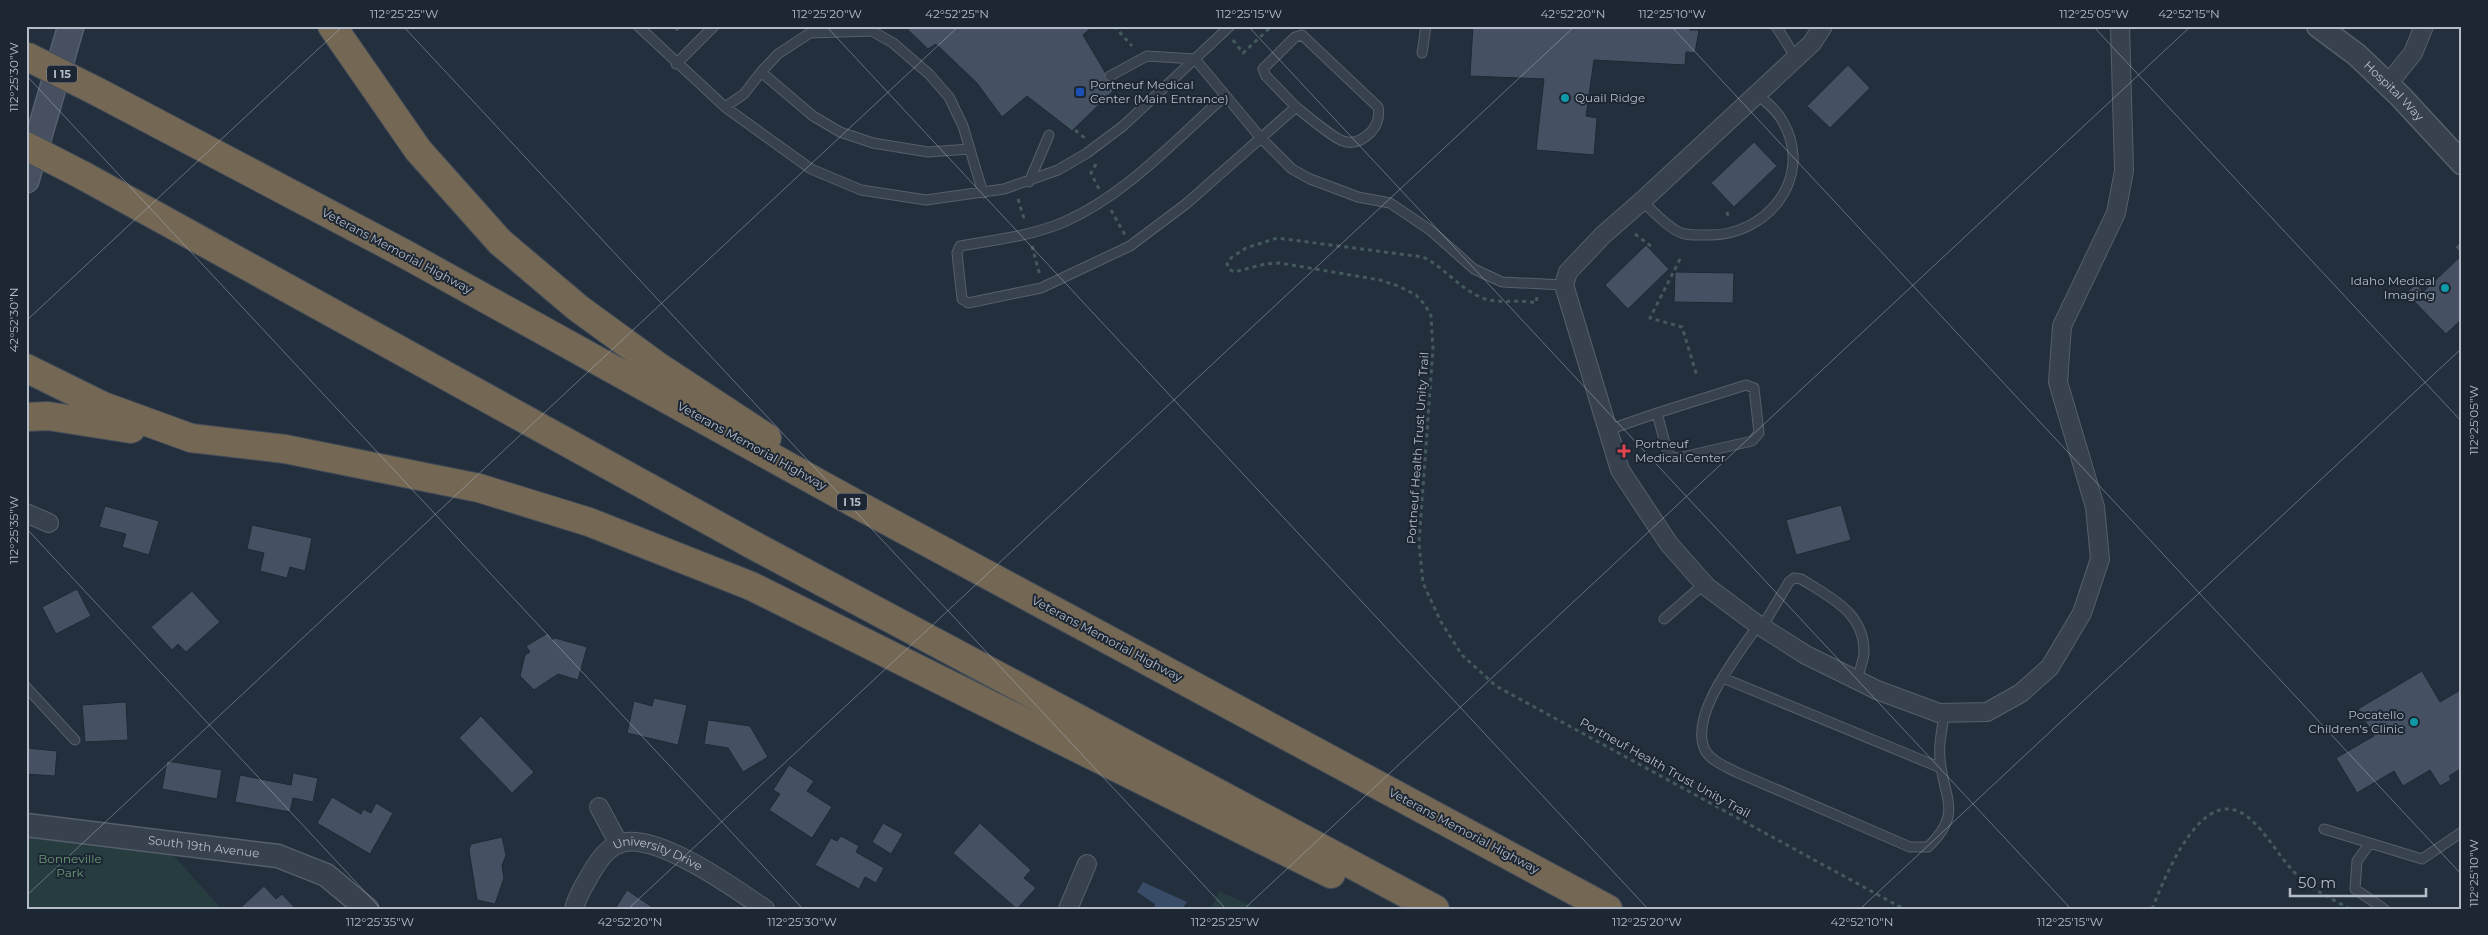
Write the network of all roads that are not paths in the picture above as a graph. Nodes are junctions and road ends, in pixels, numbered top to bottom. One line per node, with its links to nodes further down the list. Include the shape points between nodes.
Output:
1 (71, 26): 29 (main road)
2 (332, 26): 39 (highway, via 418,150 500,242 578,308 659,366 745,421)
3 (638, 26): 16 (lane)
4 (714, 26): 16 (lane)
5 (1230, 26): 15 (lane)
6 (1426, 26): 12 (lane)
7 (1776, 26): 14 (lane)
8 (1823, 26): 14 (street, via 1812,43)
9 (2120, 26): 48 (street, via 2124,172 2116,213 2062,326 2058,382 2095,507 2100,559 2082,613 2050,667 2021,694 1986,712)
10 (2318, 26): 19 (street, Hospital Way, via 2358,55)
11 (2424, 26): 19 (street, via 2413,53)
12 (1422, 53)
13 (26, 56): 39 (highway, Veterans Memorial Highway / I 15, bridge, via 405,254)
14 (1796, 58): 20 (street)
15 (1195, 59): 18 (lane, via 1147,56); 21 (lane); 30 (lane, via 1123,126 1087,153)
16 (676, 64): 22 (lane)
17 (761, 72): 22 (lane, via 744,94); 27 (lane, via 806,110 840,132 873,143 928,152); 27 (lane, via 778,54 810,33 872,31 893,43 950,97)
18 (1110, 76)
19 (2388, 84): 28 (street, Hospital Way)
20 (1757, 94): 32 (street); 32 (lane, via 1777,113 1792,145 1792,175 1781,199 1762,220 1724,236 1690,235 1669,226)
21 (1225, 96): 25 (lane); 25 (lane, via 1105,200 1064,222 1025,236 960,246 957,253 962,299 968,302 1041,288 1130,246 1186,204)
22 (725, 107): 31 (lane, via 811,169 861,190 926,200)
23 (1296, 107): 23 (lane, via 1263,69 1295,37 1302,35 1378,107 1380,114 1375,128 1366,138 1354,142 1342,141); 25 (lane)
24 (1049, 135): 30 (lane)
25 (1260, 137): 33 (lane, via 1292,169 1310,179 1358,197 1390,202 1430,230 1474,269 1502,282)
26 (26, 146): 58 (highway, bridge, via 753,545)
27 (970, 149): 31 (lane)
28 (2462, 163)
29 (26, 180)
30 (1029, 182): 31 (lane)
31 (983, 193)
32 (1642, 201): 33 (street, via 1568,272)
33 (1564, 285): 37 (street)
34 (26, 368): 38 (highway, via 103,406)
35 (1657, 412): 35 (lane, via 1746,385 1754,388 1759,433 1752,441 1739,445 1672,457 1666,447); 37 (lane)
36 (26, 417): 38 (highway, via 48,416)
37 (1608, 430): 42 (street, via 1620,470 1669,544)
38 (191, 438): 58 (highway, via 285,449 479,488 589,522 751,586 1344,880)
39 (858, 506): 64 (highway, Veterans Memorial Highway / I 15)
40 (26, 513): 41 (street)
41 (49, 524)
42 (1704, 584): 43 (lane); 44 (street)
43 (1664, 619)
44 (1760, 626): 45 (lane); 46 (street, via 1806,655); 46 (lane, via 1789,582 1794,578 1801,579 1845,607 1855,618 1864,654)
45 (1724, 678): 50 (lane); 50 (lane, via 1704,714 1700,735 1706,752 1717,762 1910,847 1928,847 1942,834 1947,822 1949,800)
46 (1857, 680): 48 (street)
47 (26, 687): 49 (lane)
48 (1944, 712): 50 (lane, via 1939,746)
49 (75, 740)
50 (1941, 768)
51 (599, 807): 56 (street)
52 (26, 825): 59 (street, South 19th Avenue, via 278,856 326,875)
53 (2324, 829): 55 (lane)
54 (2462, 832): 55 (lane, via 2422,859)
55 (2370, 843): 65 (lane, via 2357,861 2355,889)
56 (619, 844): 60 (street, University Drive, via 599,859 576,899); 61 (street, University Drive, via 641,843 682,856)
57 (1087, 864): 62 (street)
58 (1391, 885): 63 (highway)
59 (367, 909)
60 (574, 909)
61 (765, 909)
62 (1068, 909)
63 (1435, 909)
64 (1608, 909)
65 (2384, 909)

